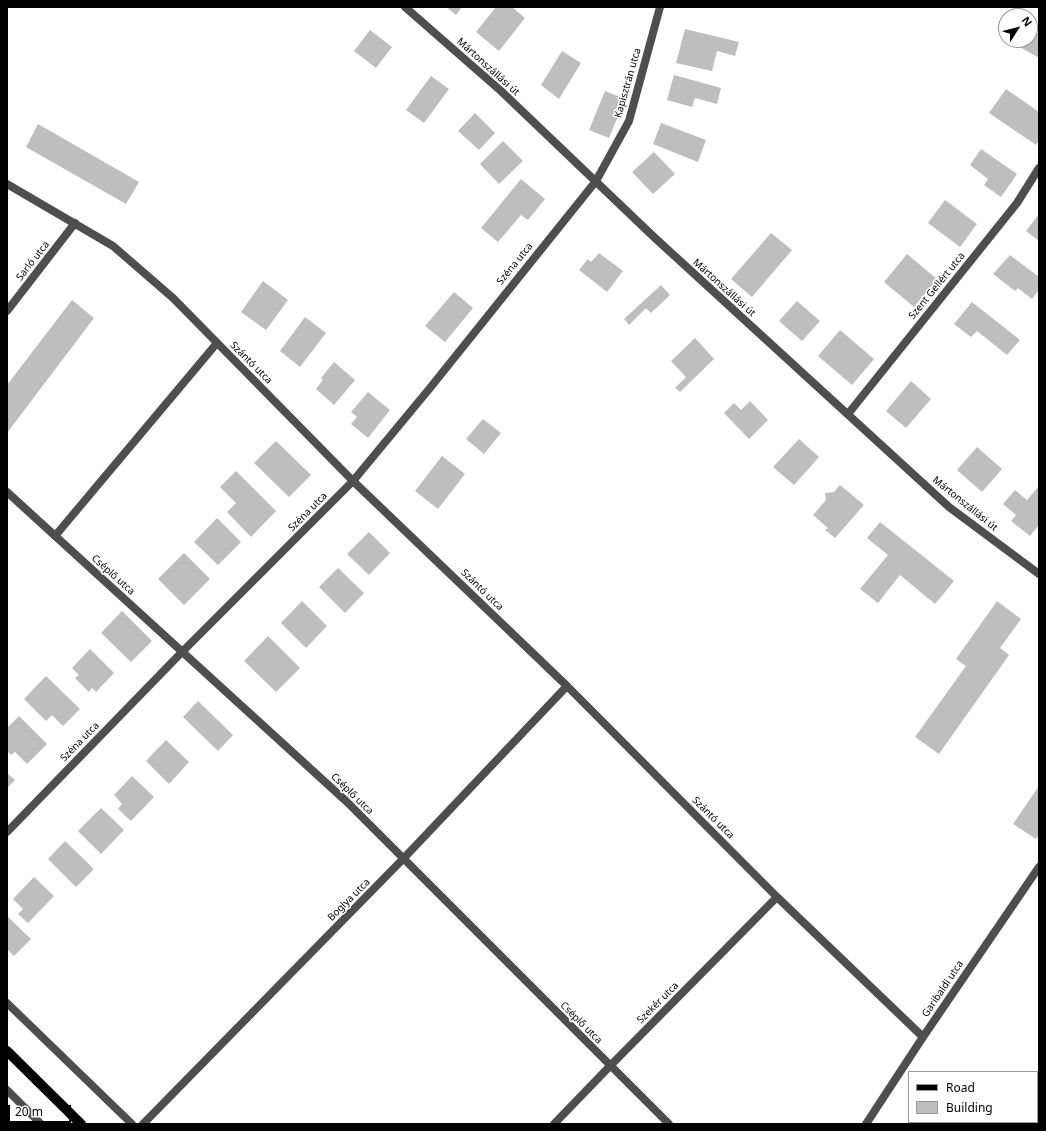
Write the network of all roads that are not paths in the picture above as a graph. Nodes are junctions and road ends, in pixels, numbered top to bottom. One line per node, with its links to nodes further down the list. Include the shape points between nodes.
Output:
1 (405, 7): 4 (street, Mártonszállási út, via 501,91)
2 (660, 7): 4 (street, Kapisztrán utca, via 628,121)
3 (1039, 168): 9 (street, Szent Gellért utca, via 1017,203)
4 (596, 181): 9 (street, Mártonszállási út); 10 (street, Széna utca)
5 (7, 184): 6 (street, Szántó utca)
6 (75, 223): 7 (street, Sarló utca); 8 (street, Szántó utca, via 113,246 173,298)
7 (7, 311)
8 (217, 342): 10 (street, Szántó utca); 12 (street)
9 (848, 414): 13 (street, Mártonszállási út, via 949,507)
10 (353, 480): 14 (street, Széna utca); 15 (street, Szántó utca)
11 (7, 492): 12 (street, Cséplő utca)
12 (55, 536): 14 (street, Cséplő utca)
13 (1039, 574)
14 (182, 652): 16 (street, Széna utca); 17 (street, Cséplő utca, via 347,802)
15 (567, 686): 17 (street, Boglya utca); 19 (street, Szántó utca)
16 (7, 832)
17 (403, 859): 23 (street, Cséplő utca); 28 (street, Boglya utca)
18 (1039, 866): 21 (street, Garibaldi utca)
19 (777, 897): 21 (street, Szántó utca); 23 (street, Szekér utca)
20 (7, 1003): 27 (street)
21 (923, 1037): 31 (street, Garibaldi utca)
22 (7, 1051): 26 (main road)
23 (610, 1066): 29 (street, Szekér utca); 30 (street, Cséplő utca)
24 (7, 1090): 25 (street)
25 (41, 1124)
26 (81, 1124)
27 (132, 1124)
28 (142, 1124)
29 (554, 1124)
30 (669, 1124)
31 (866, 1124)

